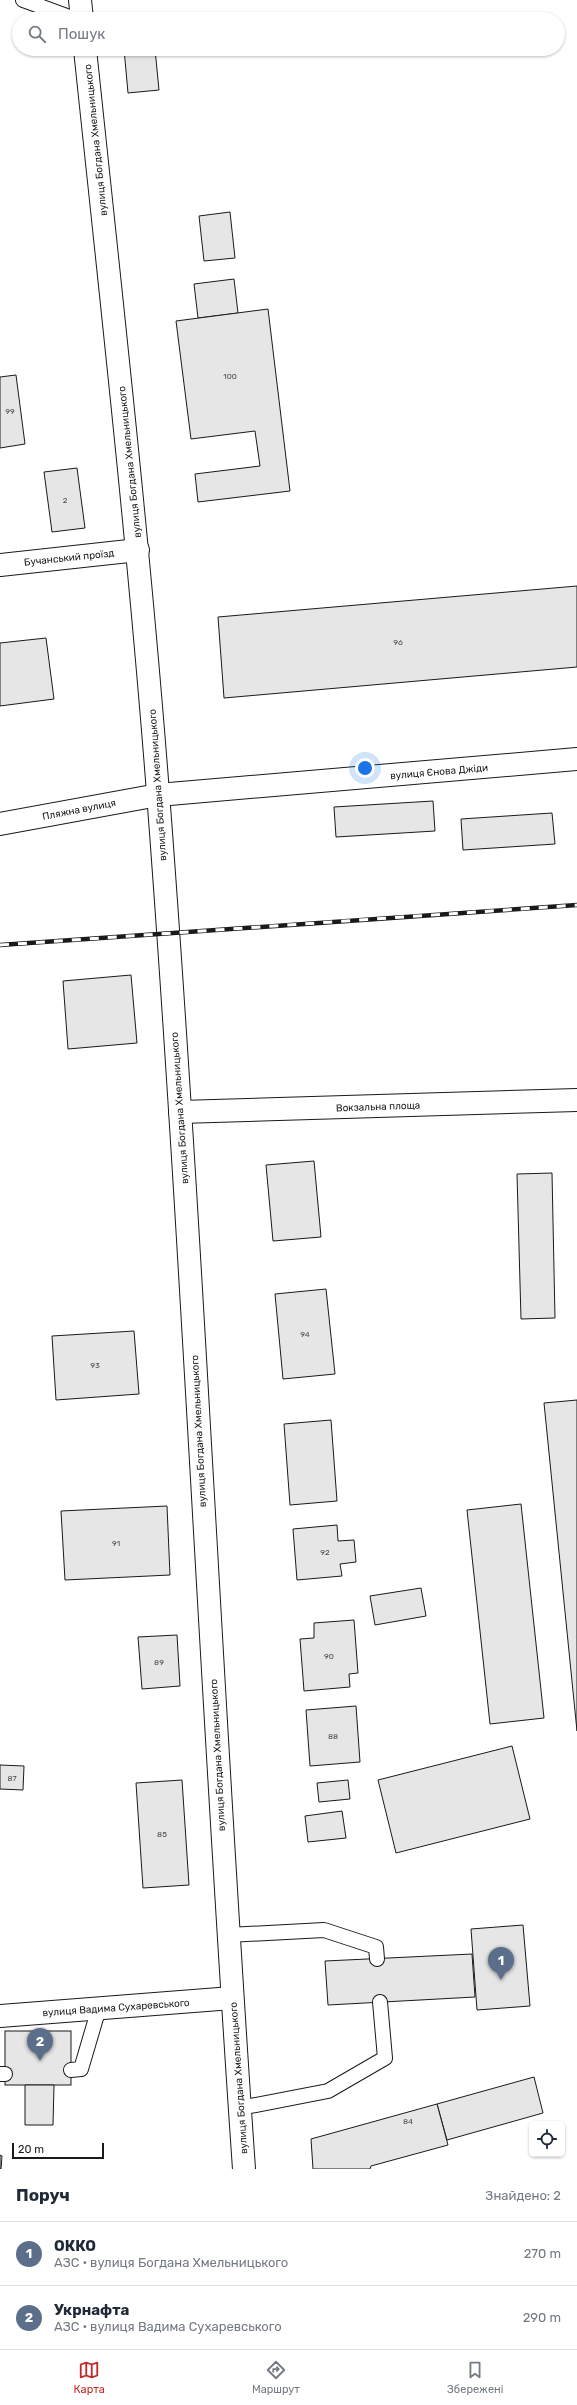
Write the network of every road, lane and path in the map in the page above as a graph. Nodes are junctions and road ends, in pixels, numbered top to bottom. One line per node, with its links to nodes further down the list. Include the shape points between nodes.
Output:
1 (23, 0): 3 (lane)
2 (80, 0): 4 (main road)
3 (56, 12)
4 (81, 12)
5 (86, 56): 6 (main road, вулиця Богдана Хмельницького)
6 (138, 550): 7 (main road, Бучанський проїзд); 9 (main road, вулиця Богдана Хмельницького)
7 (0, 565)
8 (577, 759): 9 (main road, вулиця Єнова Джіди)
9 (158, 795): 10 (main road, Пляжна вулиця); 12 (main road, вулиця Богдана Хмельницького)
10 (0, 824)
11 (577, 1100): 12 (main road, Вокзальна площа)
12 (180, 1112): 13 (main road, вулиця Богдана Хмельницького)
13 (228, 1935): 14 (lane, via 324,1930 376,1946); 15 (main road, вулиця Богдана Хмельницького)
14 (377, 1958)
15 (232, 1998): 17 (main road, вулиця Вадима Сухаревського); 20 (main road, вулиця Богдана Хмельницького)
16 (380, 2002): 20 (lane, via 385,2058 328,2091)
17 (99, 2008): 18 (main road, вулиця Вадима Сухаревського); 19 (lane, via 82,2069)
18 (0, 2016)
19 (71, 2070)
20 (240, 2108): 21 (main road, вулиця Богдана Хмельницького)
21 (244, 2169)

